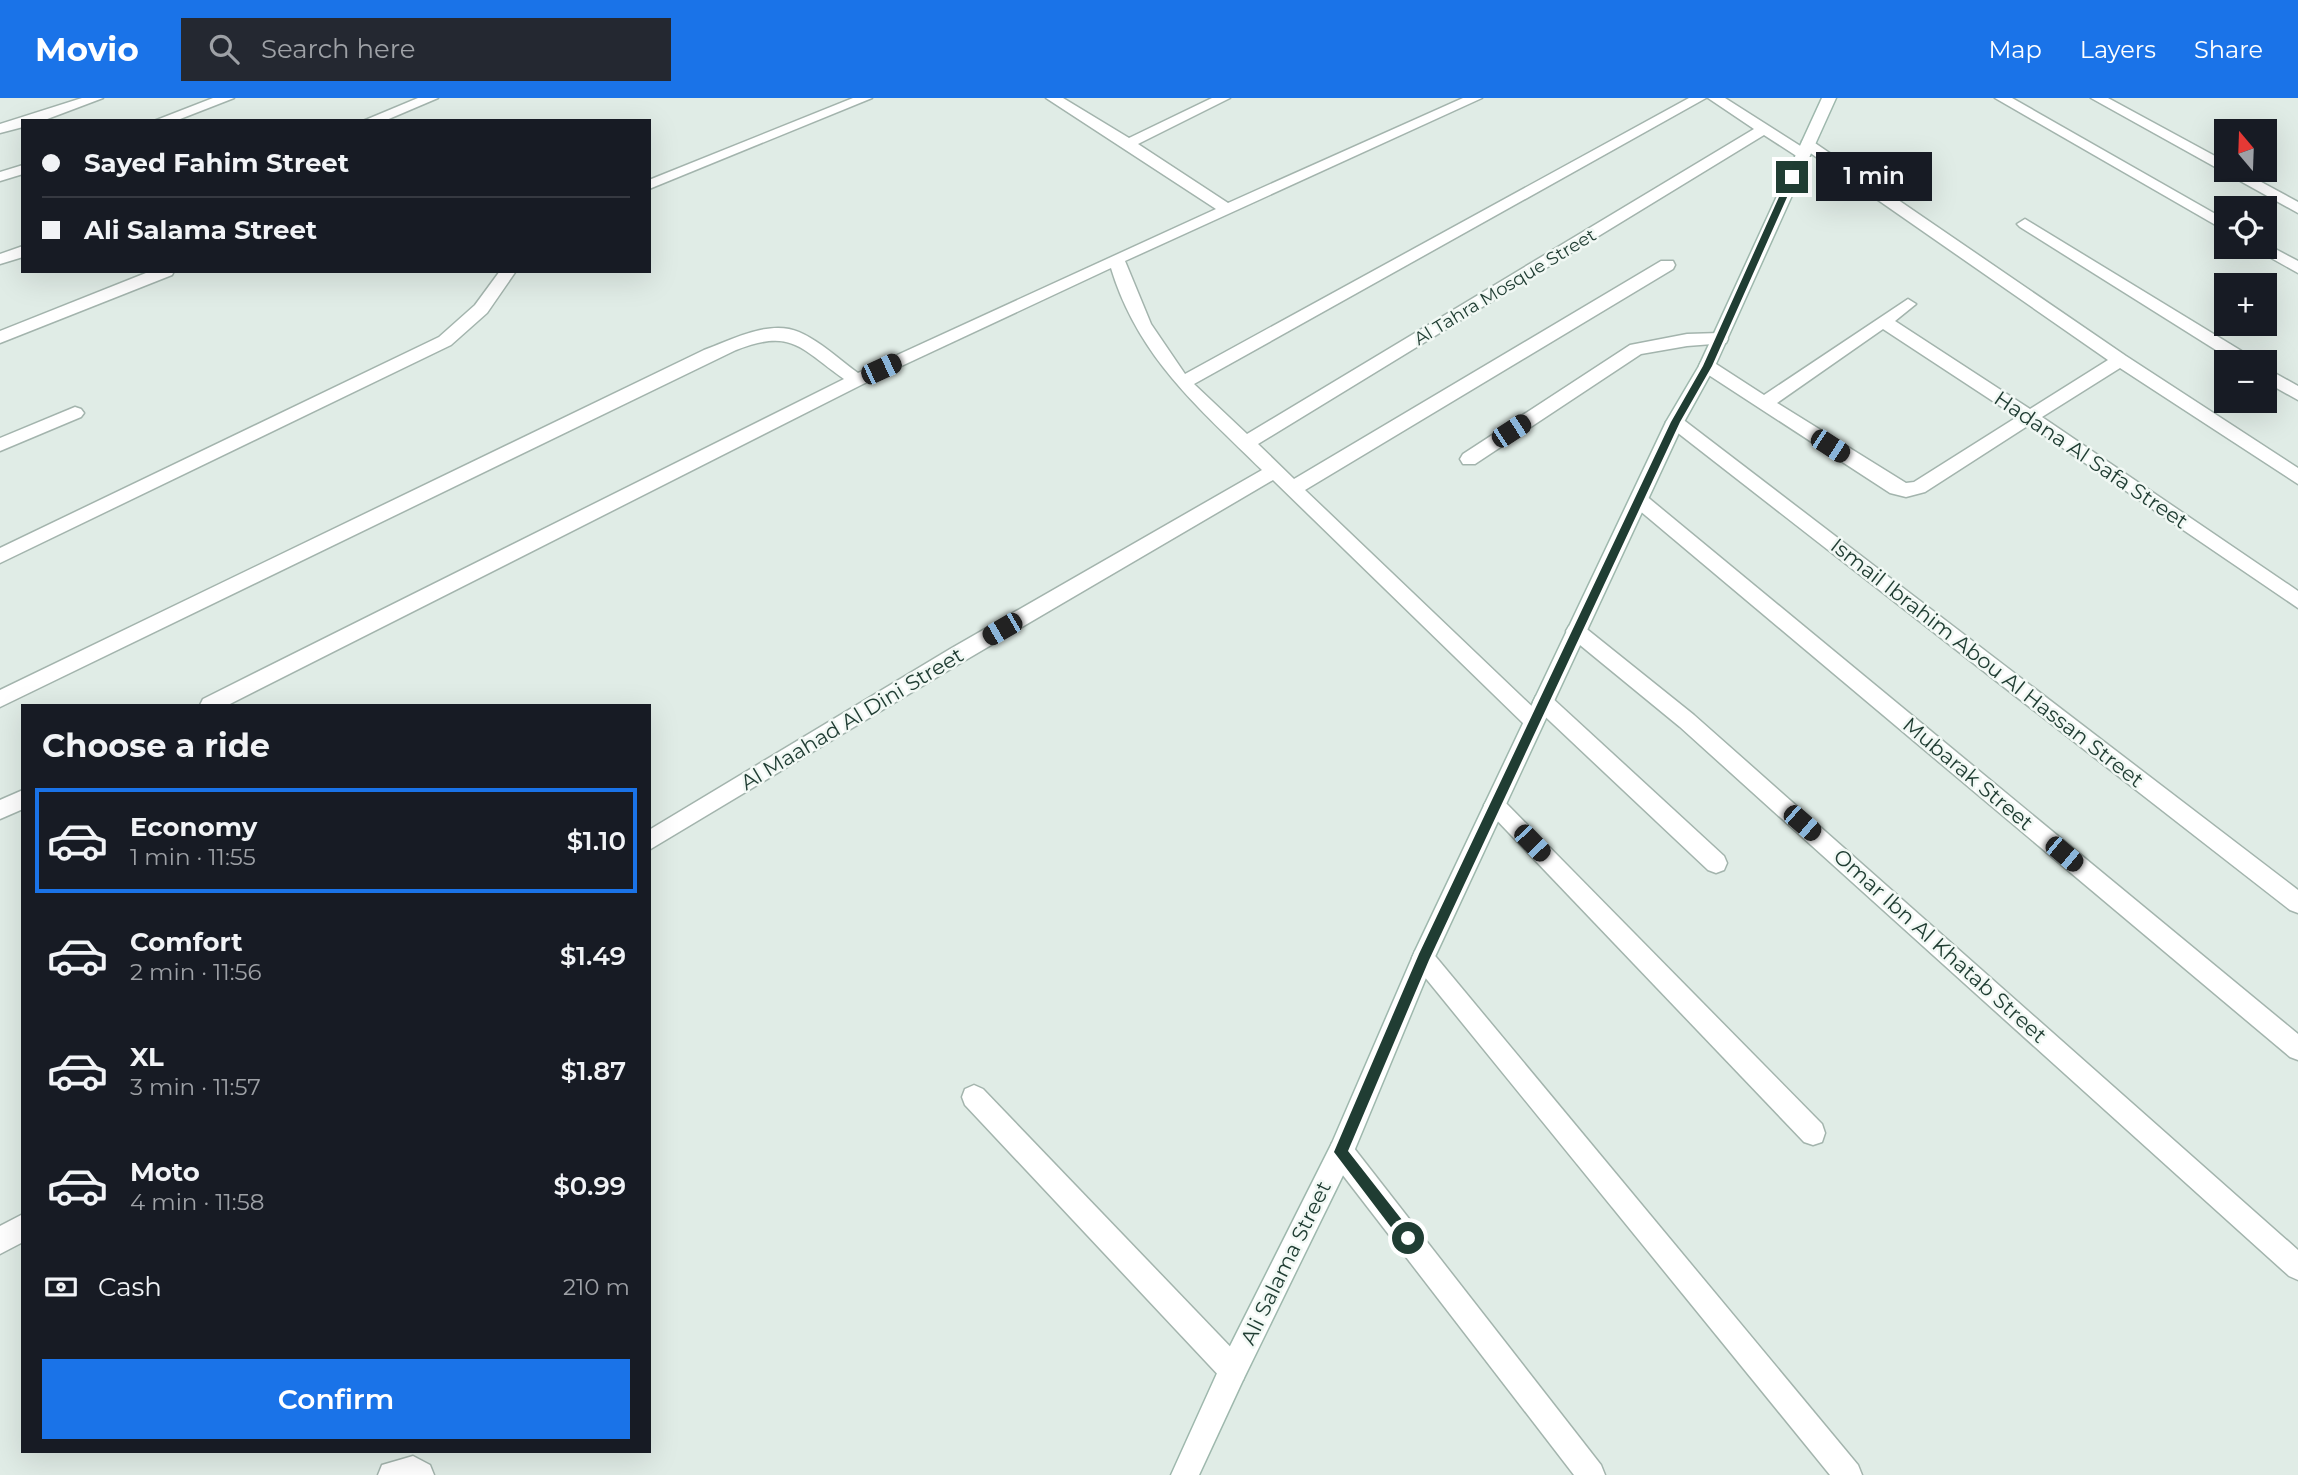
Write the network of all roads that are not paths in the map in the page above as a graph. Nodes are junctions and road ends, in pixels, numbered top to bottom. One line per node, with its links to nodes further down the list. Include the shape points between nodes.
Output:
1 (96, 98): 13 (street)
2 (227, 98): 14 (street)
3 (431, 98): 15 (street)
4 (865, 98): 25 (street)
5 (1053, 98): 19 (street)
6 (1223, 98): 19 (street)
7 (1475, 98): 27 (street)
8 (1699, 98): 47 (street)
9 (1715, 98): 17 (street)
10 (1829, 98): 20 (street, Ali Salama Street)
11 (2003, 98): 28 (street)
12 (2098, 98): 21 (street)
13 (31, 119)
14 (167, 119)
15 (375, 119)
16 (21, 122): 18 (street)
17 (1764, 129): 20 (street); 53 (street, Al Tahra Mosque Street)
18 (0, 130)
19 (1128, 144): 27 (street)
20 (1805, 149): 41 (street, Ali Salama Street); 43 (street)
21 (2214, 162)
22 (21, 170): 23 (street)
23 (0, 177)
24 (2251, 182): 26 (street)
25 (651, 184)
26 (2298, 208)
27 (1228, 210): 33 (street)
28 (2214, 219)
29 (2025, 224): 42 (street)
30 (21, 252): 32 (street)
31 (2277, 256): 35 (street)
32 (0, 259)
33 (1116, 259): 45 (street); 47 (street, via 1142,324)
34 (1667, 265): 58 (street)
35 (2298, 268)
36 (161, 273): 40 (street)
37 (507, 273): 60 (street, via 481,309 444,341)
38 (1908, 304): 39 (street)
39 (1883, 321): 49 (street); 51 (street, Hadana Al Safa Street)
40 (0, 337)
41 (1720, 339): 44 (street, Ali Salama Street); 55 (street, via 1636,349)
42 (2228, 350)
43 (2120, 360): 51 (street); 57 (street)
44 (1707, 366): 49 (street); 52 (street, Ali Salama Street)
45 (858, 380): 63 (street, via 782,332 741,342); 65 (street)
46 (2277, 381): 48 (street)
47 (1183, 383): 53 (street)
48 (2298, 394)
49 (1765, 403): 51 (street, via 1896,488 1906,490 1919,487)
50 (75, 413): 54 (street)
51 (2031, 418): 61 (street, Hadana Al Safa Street)
52 (1675, 422): 59 (street, Ali Salama Street); 72 (street, Ismail Ibrahim Abou Al Hassan Street)
53 (1245, 444): 56 (street)
54 (0, 445)
55 (1469, 458)
56 (1274, 471): 58 (street); 70 (street, Al Maahad Al Dini Street)
57 (2298, 477)
58 (1292, 489): 66 (street)
59 (1639, 500): 62 (street, Ali Salama Street); 74 (street, Mubarak Street)
60 (0, 556)
61 (2298, 601)
62 (1576, 631): 64 (street, Ali Salama Street); 80 (street, Omar Ibn Al Khatab Street, via 1698,730)
63 (0, 699)
64 (1543, 702): 66 (street, Ali Salama Street); 71 (street)
65 (212, 704)
66 (1534, 721): 68 (street, Ali Salama Street)
67 (21, 800): 69 (street)
68 (1495, 805): 73 (street, Ali Salama Street); 76 (street)
69 (0, 810)
70 (651, 840)
71 (1716, 863)
72 (2298, 903)
73 (1423, 958): 77 (street, Ali Salama Street); 86 (street)
74 (2298, 1049)
75 (974, 1097): 81 (street)
76 (1813, 1133)
77 (1341, 1152): 81 (street, Ali Salama Street); 85 (street)
78 (21, 1228): 79 (street)
79 (0, 1241)
80 (2298, 1267)
81 (1233, 1370): 84 (street, Ali Salama Street)
82 (391, 1475): 83 (street, via 413,1470)
83 (420, 1475)
84 (1185, 1475)
85 (1591, 1475)
86 (1848, 1475)

